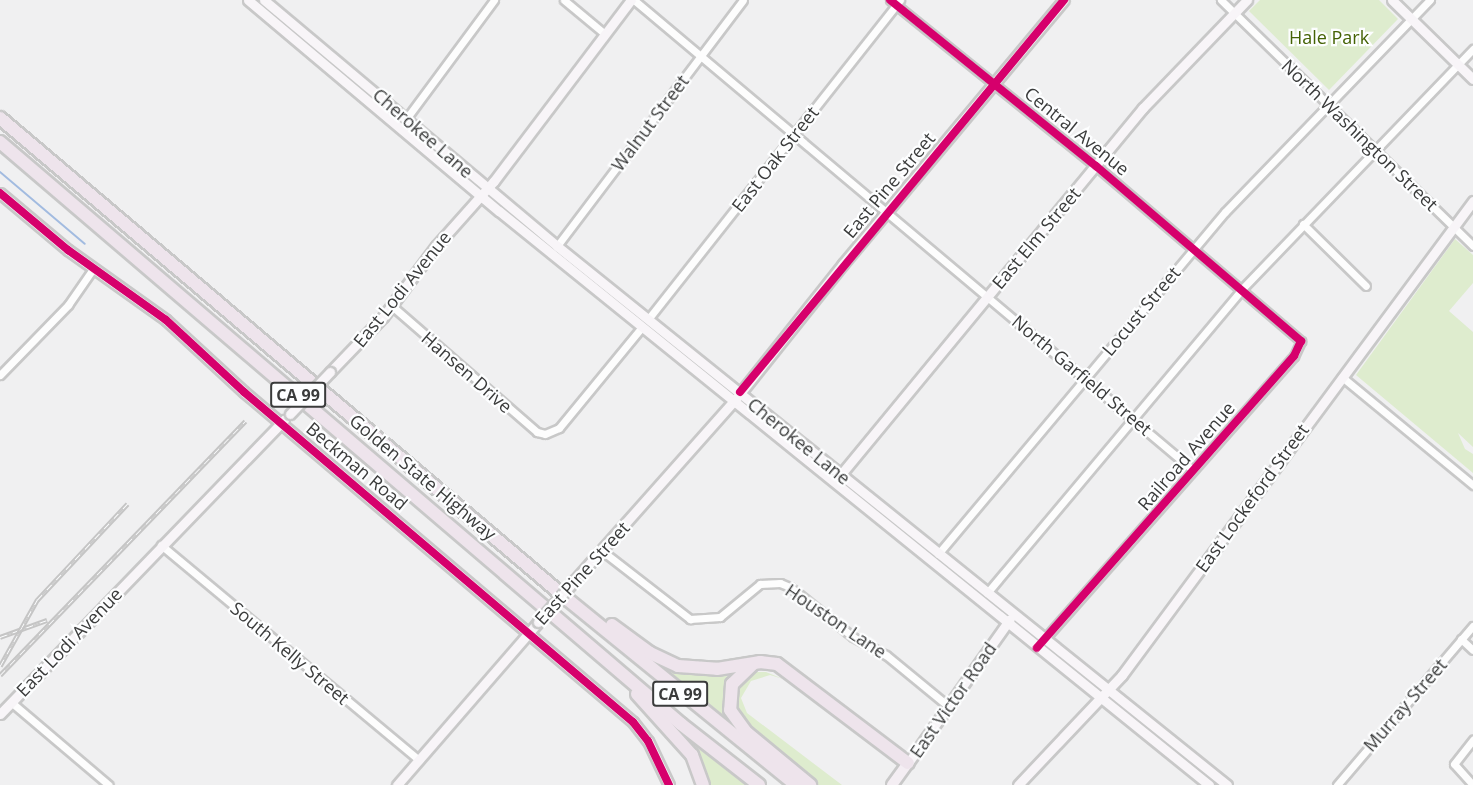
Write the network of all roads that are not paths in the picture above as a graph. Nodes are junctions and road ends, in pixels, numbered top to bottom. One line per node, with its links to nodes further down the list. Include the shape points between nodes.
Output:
1 (248, 0): 30 (street, Cherokee Lane)
2 (264, 0): 23 (street, Cherokee Lane)
3 (494, 0): 23 (street)
4 (564, 0): 15 (street)
5 (632, 0): 15 (street, East Lodi Avenue); 17 (street, North Garfield Street)
6 (742, 0): 17 (street, Walnut Street)
7 (1064, 0): 20 (street, East Pine Street)
8 (1221, 0): 13 (street, North Washington Street)
9 (1246, 0): 13 (street, East Elm Street)
10 (1392, 0): 14 (street)
11 (1430, 0): 14 (street, Locust Street)
12 (896, 2): 20 (street, Central Avenue); 24 (street, East Oak Street)
13 (1234, 13): 21 (street, North Washington Street); 27 (street, East Elm Street, via 1166,82)
14 (1411, 19): 18 (street); 21 (street, Locust Street)
15 (605, 34): 28 (street, East Lodi Avenue)
16 (1473, 49): 18 (street)
17 (699, 57): 24 (street, North Garfield Street); 35 (street, Walnut Street)
18 (1458, 64): 19 (street); 26 (street)
19 (1473, 79)
20 (993, 84): 27 (street, Central Avenue); 32 (street, East Pine Street)
21 (1327, 104): 26 (street, North Washington Street); 37 (street, Locust Street)
22 (0, 118): 60 (highway, Golden State Highway / CA 99)
23 (406, 119): 28 (street, Cherokee Lane)
24 (794, 135): 32 (street, North Garfield Street); 43 (street, East Oak Street)
25 (0, 142): 68 (highway, Golden State Highway / CA 99)
26 (1376, 150): 33 (street); 34 (street, North Washington Street)
27 (1096, 166): 37 (street, Central Avenue); 41 (street, East Elm Street)
28 (488, 188): 30 (street, East Lodi Avenue); 35 (street, Cherokee Lane)
29 (0, 193): 38 (street, Beckman Road)
30 (481, 196): 42 (street, East Lodi Avenue, via 441,240); 44 (street, Cherokee Lane)
31 (1473, 201): 34 (street, East Lockeford Street)
32 (887, 212): 41 (street, North Garfield Street); 48 (street, East Pine Street)
33 (1303, 224): 39 (street); 40 (street)
34 (1455, 226): 36 (street, North Washington Street); 46 (street, East Lockeford Street)
35 (557, 246): 43 (street, Cherokee Lane)
36 (1473, 246)
37 (1193, 249): 40 (street, Central Avenue); 47 (street, Locust Street)
38 (93, 269): 45 (street, via 68,305); 51 (street, Beckman Road, via 166,321)
39 (1366, 286)
40 (1241, 290): 50 (street); 52 (street, Railroad Avenue, via 1301,341 1300,348)
41 (987, 296): 47 (street, North Garfield Street); 53 (street, East Elm Street)
42 (392, 306): 44 (street, Hansen Drive, via 537,432 545,434 559,428); 51 (street, East Lodi Avenue, bridge)
43 (650, 318): 48 (street, Cherokee Lane)
44 (642, 327): 49 (street, Cherokee Lane)
45 (0, 375)
46 (1342, 377): 55 (street); 71 (street, East Lockeford Street)
47 (1086, 378): 50 (street, North Garfield Street); 58 (street, Locust Street)
48 (740, 392): 49 (street, East Pine Street); 53 (street, Cherokee Lane)
49 (734, 401): 54 (street, Cherokee Lane); 57 (street, East Pine Street)
50 (1133, 418): 52 (street, North Garfield Street); 59 (street)
51 (281, 422): 56 (street, East Lodi Avenue); 64 (street, Beckman Road)
52 (1194, 470): 65 (street, Railroad Avenue)
53 (841, 475): 54 (street, East Elm Street); 58 (street, Cherokee Lane)
54 (834, 484): 62 (street, Cherokee Lane)
55 (1473, 485)
56 (161, 545): 73 (street, East Lodi Avenue); 77 (street, South Kelly Street)
57 (601, 550): 64 (street, East Pine Street, bridge); 74 (street, Houston Lane, via 690,619 720,617 760,584 780,583 853,637 892,660)
58 (938, 554): 59 (street, Cherokee Lane)
59 (987, 593): 61 (street, Cherokee Lane)
60 (567, 599): 70 (highway, via 670,663 711,669); 84 (highway, Golden State Highway / CA 99, via 724,731)
61 (1014, 615): 62 (street, East Victor Road); 65 (street, Cherokee Lane)
62 (1007, 624): 67 (street, Cherokee Lane); 74 (street, East Victor Road)
63 (1473, 626): 66 (street, Murray Street)
64 (529, 632): 77 (street, East Pine Street); 82 (street, Beckman Road, via 641,731)
65 (1045, 639): 67 (street, Railroad Avenue); 71 (street, Cherokee Lane)
66 (1461, 639): 69 (street); 90 (street, Murray Street)
67 (1037, 648): 72 (street, Cherokee Lane)
68 (596, 649): 79 (highway, via 693,755); 83 (highway, Golden State Highway / CA 99)
69 (1473, 650)
70 (753, 664): 78 (highway, via 768,662 785,669); 85 (highway, via 732,684 730,710 747,733)
71 (1110, 690): 72 (street, East Lockeford Street); 89 (street, Cherokee Lane)
72 (1102, 698): 87 (street, East Lockeford Street); 88 (street, Cherokee Lane)
73 (11, 702): 75 (street, East Lodi Avenue); 80 (street)
74 (948, 706): 78 (street, East Victor Road)
75 (0, 714)
76 (1473, 740): 91 (street, via 1454,764)
77 (418, 760): 81 (street, East Pine Street)
78 (908, 763): 86 (main road, East Victor Road)
79 (702, 784)
80 (109, 785)
81 (397, 785)
82 (669, 785)
83 (759, 785)
84 (796, 785)
85 (810, 785)
86 (892, 785)
87 (1018, 785)
88 (1209, 785)
89 (1227, 785)
90 (1336, 785)
91 (1473, 785)

